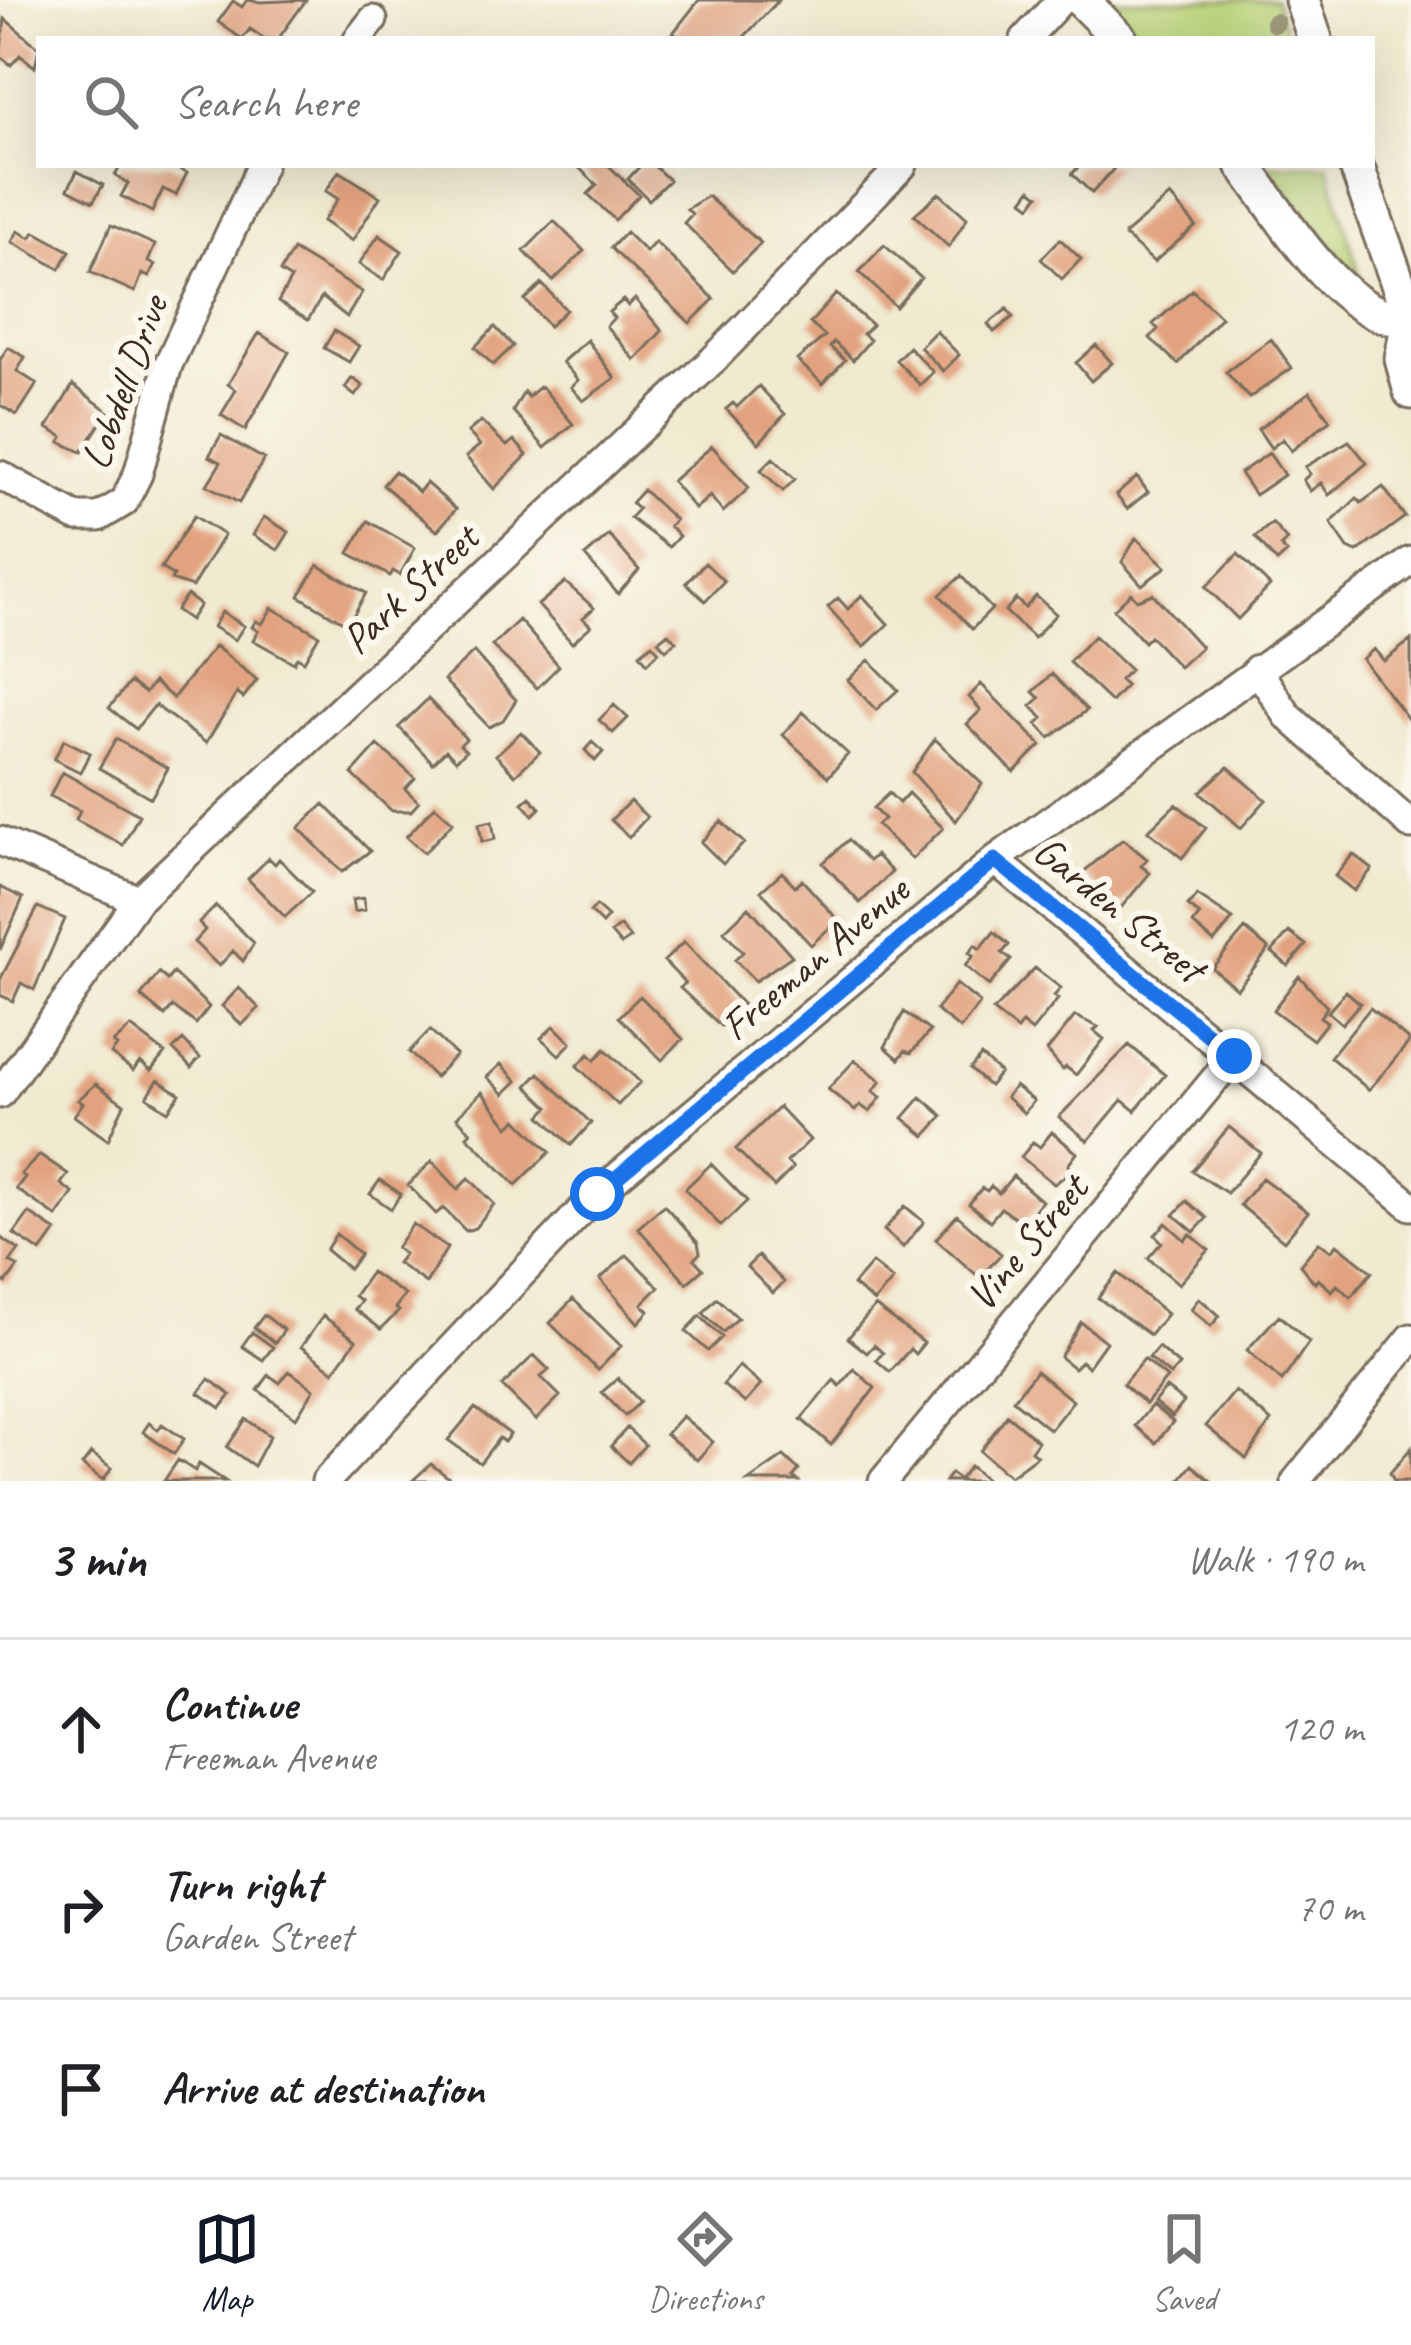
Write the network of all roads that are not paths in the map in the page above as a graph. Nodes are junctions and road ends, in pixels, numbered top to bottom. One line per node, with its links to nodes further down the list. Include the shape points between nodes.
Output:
1 (1061, 0): 4 (street)
2 (1082, 0): 5 (main road)
3 (1302, 0): 6 (main road)
4 (1027, 36)
5 (1117, 36)
6 (1314, 36)
7 (261, 168): 13 (street, Lobdell Drive, via 168,365 124,502 99,517 76,517)
8 (900, 168): 19 (street, Park Street, via 712,360)
9 (1245, 168): 11 (main road, via 1356,305)
10 (1357, 168): 11 (main road)
11 (1410, 319): 12 (main road, via 1402,359)
12 (1411, 392)
13 (0, 475)
14 (1411, 561): 15 (street, Freeman Avenue)
15 (1257, 669): 16 (street, via 1288,716); 18 (street, Freeman Avenue)
16 (1411, 825)
17 (0, 842): 19 (street)
18 (995, 860): 20 (street, Garden Street); 24 (street, Freeman Avenue, via 597,1194)
19 (138, 900): 21 (street, Park Street)
20 (1234, 1056): 22 (street, Garden Street); 25 (street, Vine Street)
21 (0, 1094)
22 (1411, 1206)
23 (1411, 1338): 26 (street)
24 (326, 1481)
25 (883, 1481)
26 (1296, 1481)

